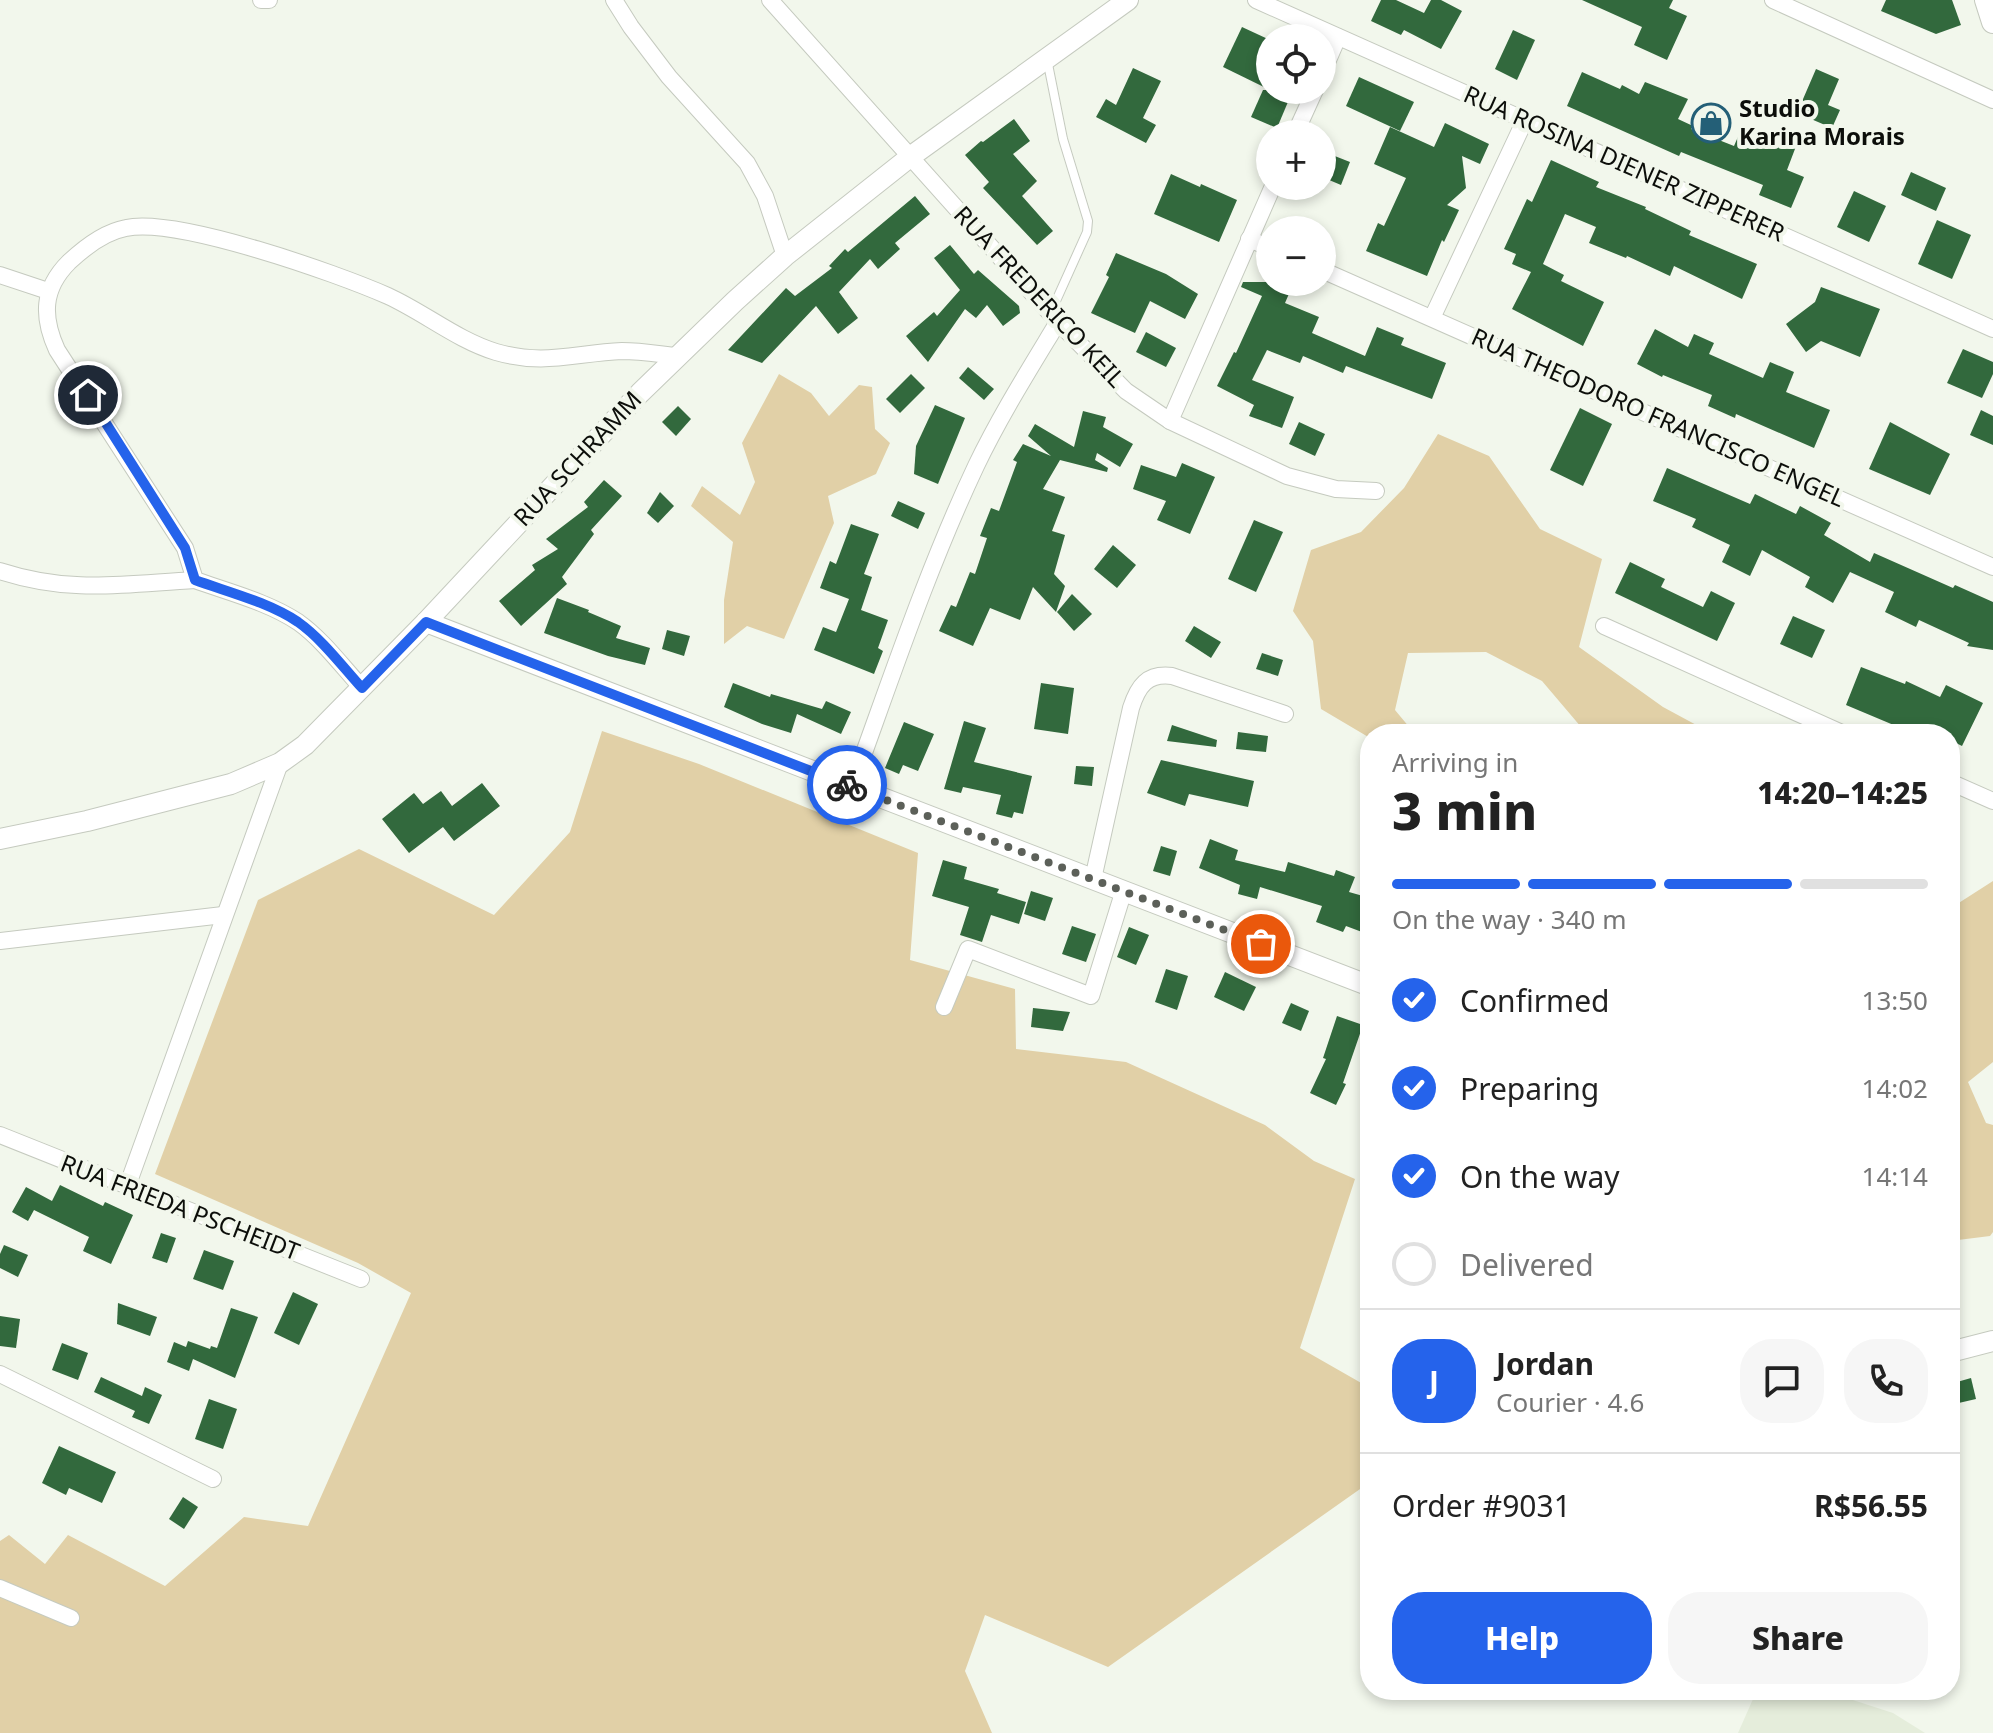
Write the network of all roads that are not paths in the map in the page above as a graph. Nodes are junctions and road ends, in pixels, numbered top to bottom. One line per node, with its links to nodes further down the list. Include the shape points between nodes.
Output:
1 (261, 0): 2 (street)
2 (269, 0)
3 (614, 0): 17 (street, via 669,77 747,163 765,196)
4 (770, 0): 13 (street, RUA FREDERICO KEIL)
5 (1128, 0): 10 (street, RUA SCHRAMM)
6 (1256, 0): 8 (street, RUA ROSINA DIENER ZIPPERER)
7 (1773, 0): 11 (street)
8 (1338, 37): 9 (street); 12 (street, RUA ROSINA DIENER ZIPPERER)
9 (1336, 42)
10 (1047, 58): 13 (street, RUA SCHRAMM); 21 (lane, via 1063,139 1088,221)
11 (1993, 100)
12 (1525, 120): 22 (street); 23 (street, RUA ROSINA DIENER ZIPPERER)
13 (910, 157): 17 (street, RUA SCHRAMM); 21 (street, RUA FREDERICO KEIL)
14 (1267, 200): 15 (street)
15 (1249, 239): 16 (street); 25 (street)
16 (1256, 242)
17 (785, 256): 24 (street, RUA SCHRAMM)
18 (0, 275): 20 (street)
19 (1336, 276): 22 (street, RUA THEODORO FRANCISCO ENGEL)
20 (48, 291): 24 (street, via 78,253 113,232 172,228 357,283 473,343 512,356 534,361 639,351); 29 (street, via 46,321 57,350 175,531)
21 (1054, 318): 25 (street, RUA FREDERICO KEIL, via 1126,391); 36 (street, via 975,468)
22 (1432, 318): 27 (street, RUA THEODORO FRANCISCO ENGEL)
23 (1993, 329)
24 (676, 356): 30 (street, RUA SCHRAMM)
25 (1170, 421): 26 (street, RUA FREDERICO KEIL, via 1300,480)
26 (1376, 491)
27 (1993, 567)
28 (0, 571): 29 (street, via 85,588)
29 (195, 580): 32 (street, via 297,622)
30 (426, 622): 32 (street, RUA SCHRAMM); 36 (street)
31 (1604, 626): 34 (street)
32 (362, 688): 35 (street, RUA SCHRAMM)
33 (1285, 714): 40 (street, via 1172,676 1148,678 1131,708)
34 (1822, 724)
35 (280, 763): 39 (street, RUA SCHRAMM, via 201,793); 42 (street)
36 (852, 786): 40 (street)
37 (1960, 786): 38 (street)
38 (1993, 801)
39 (0, 839)
40 (1093, 879): 41 (street)
41 (1124, 890): 44 (street); 45 (street, via 1091,996 968,949)
42 (223, 915): 43 (street); 47 (street)
43 (0, 941)
44 (1360, 982)
45 (944, 1007)
46 (0, 1135): 47 (street, RUA FRIEDA PSCHEIDT)
47 (127, 1187): 48 (street, RUA FRIEDA PSCHEIDT)
48 (361, 1279)
49 (1993, 1341): 50 (street)
50 (1960, 1349)
51 (0, 1374): 52 (street)
52 (213, 1479)
53 (0, 1588): 54 (street)
54 (71, 1618)

